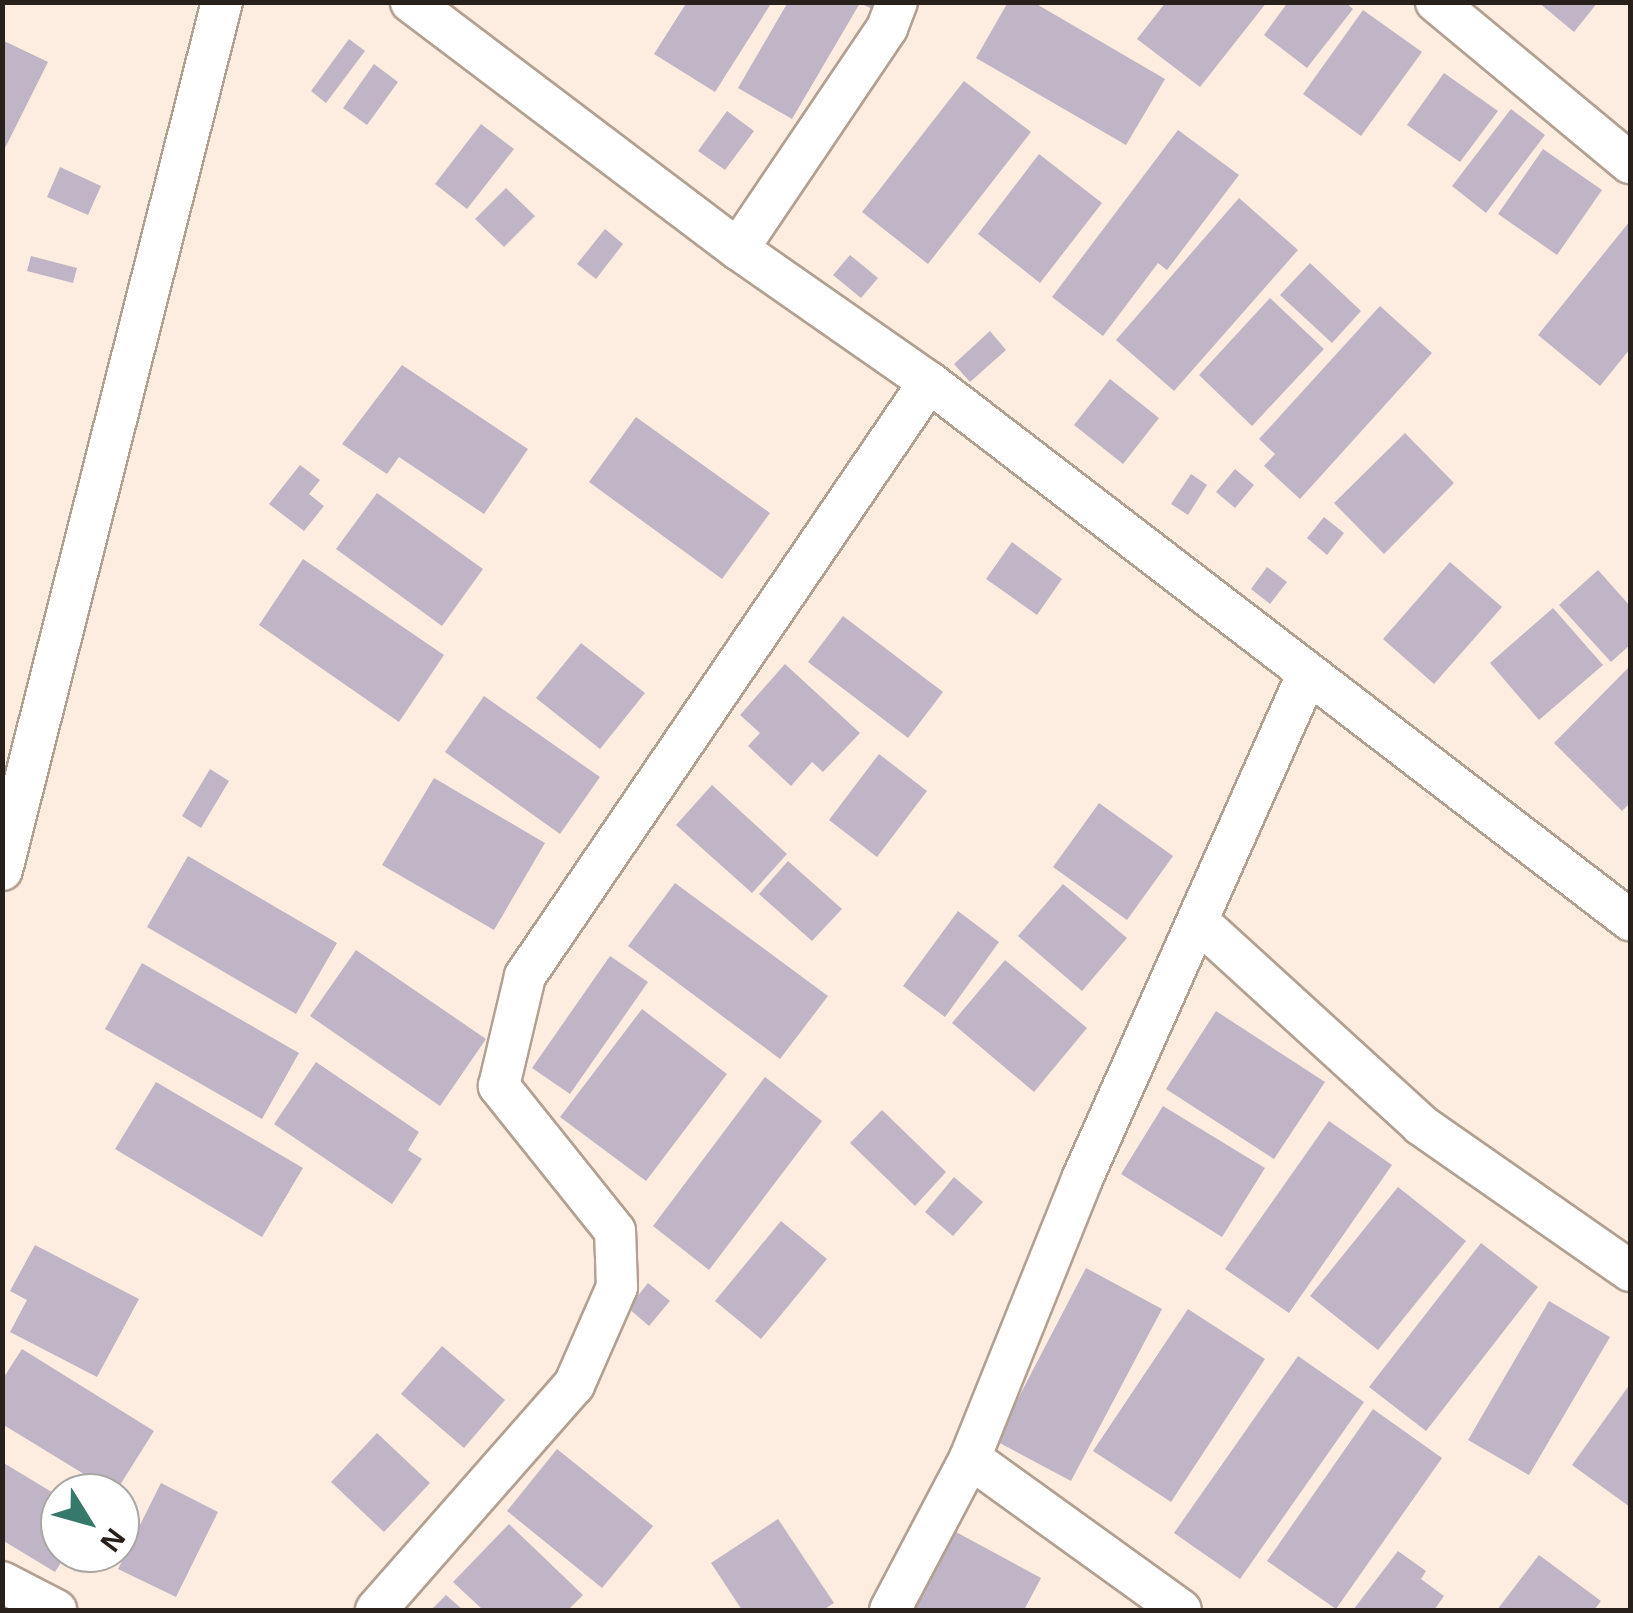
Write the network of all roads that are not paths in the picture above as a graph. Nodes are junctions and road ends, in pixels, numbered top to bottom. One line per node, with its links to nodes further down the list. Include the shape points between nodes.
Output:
1 (222, 2): 9 (street)
2 (411, 2): 6 (street)
3 (897, 2): 6 (street, via 887,28)
4 (1436, 2): 5 (street)
5 (1630, 163)
6 (738, 249): 7 (street)
7 (930, 382): 8 (street); 16 (street, via 525,976 500,1086 616,1231 617,1286 574,1386)
8 (1306, 677): 10 (street); 11 (street)
9 (2, 870)
10 (1630, 920)
11 (1200, 923): 12 (street, via 1421,1125); 13 (street, via 1082,1179)
12 (1630, 1272)
13 (970, 1458): 17 (street); 18 (street)
14 (2, 1582): 15 (street)
15 (56, 1610)
16 (376, 1610)
17 (890, 1610)
18 (1182, 1610)

